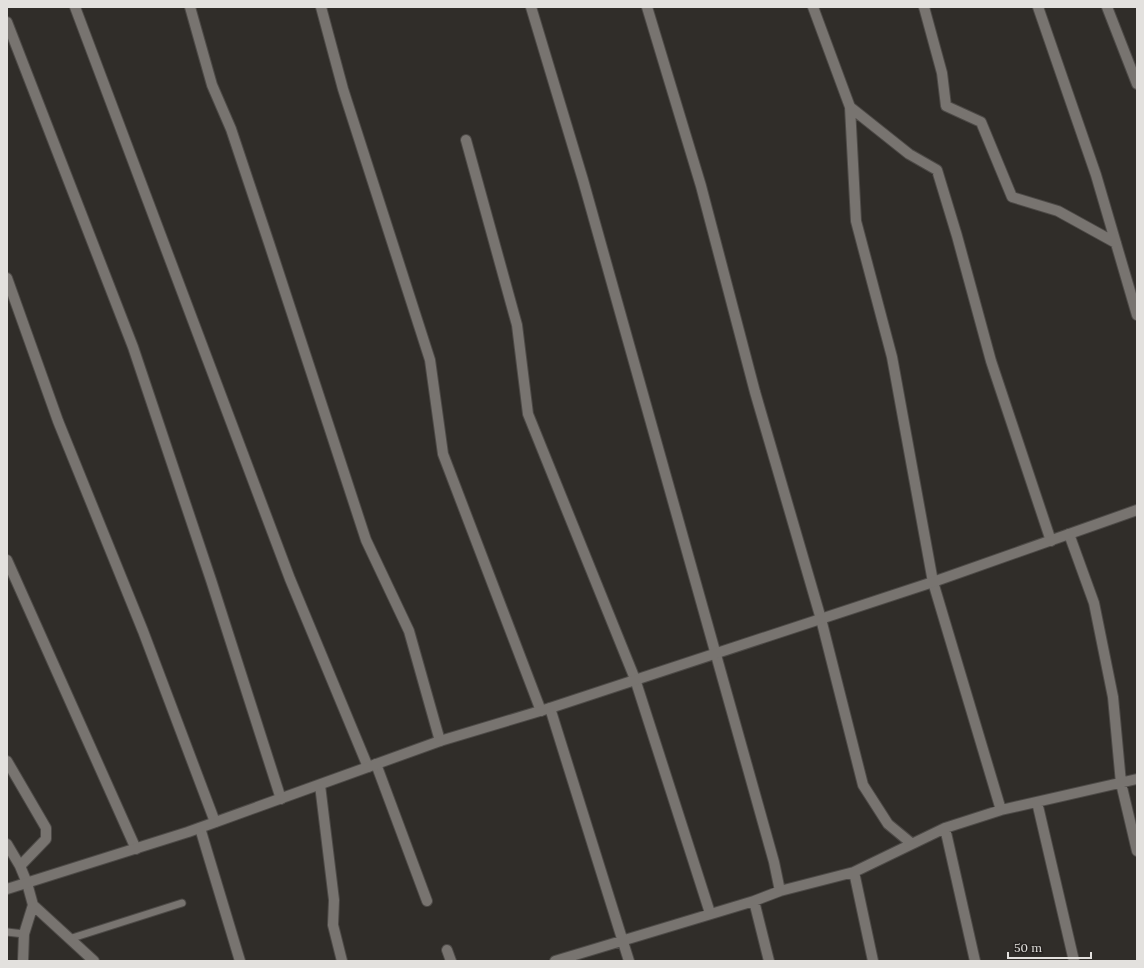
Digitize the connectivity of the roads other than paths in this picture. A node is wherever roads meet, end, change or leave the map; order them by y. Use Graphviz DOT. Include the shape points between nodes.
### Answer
graph roads {
  1 [pos="75,7"];
  2 [pos="190,7"];
  3 [pos="321,7"];
  4 [pos="531,7"];
  5 [pos="647,7"];
  6 [pos="813,7"];
  7 [pos="924,7"];
  8 [pos="1038,7"];
  9 [pos="1107,7"];
  10 [pos="7,22"];
  11 [pos="1137,84"];
  12 [pos="850,107"];
  13 [pos="466,140"];
  14 [pos="1116,243"];
  15 [pos="7,278"];
  16 [pos="1137,315"];
  17 [pos="1137,510"];
  18 [pos="1069,534"];
  19 [pos="1051,541"];
  20 [pos="7,560"];
  21 [pos="933,582"];
  22 [pos="821,619"];
  23 [pos="716,653"];
  24 [pos="635,680"];
  25 [pos="545,709"];
  26 [pos="440,741"];
  27 [pos="7,761"];
  28 [pos="372,766"];
  29 [pos="1137,779"];
  30 [pos="1122,783"];
  31 [pos="320,785"];
  32 [pos="281,799"];
  33 [pos="1037,802"];
  34 [pos="1001,810"];
  35 [pos="215,822"];
  36 [pos="200,828"];
  37 [pos="945,828"];
  38 [pos="911,843"];
  39 [pos="7,844"];
  40 [pos="136,848"];
  41 [pos="1137,851"];
  42 [pos="20,866"];
  43 [pos="854,872"];
  44 [pos="27,883"];
  45 [pos="7,889"];
  46 [pos="780,891"];
  47 [pos="754,900"];
  48 [pos="427,901"];
  49 [pos="182,903"];
  50 [pos="33,906"];
  51 [pos="710,913"];
  52 [pos="7,932"];
  53 [pos="24,934"];
  54 [pos="69,939"];
  55 [pos="622,941"];
  56 [pos="447,950"];
  57 [pos="23,961"];
  58 [pos="94,961"];
  59 [pos="240,961"];
  60 [pos="342,961"];
  61 [pos="451,961"];
  62 [pos="554,961"];
  63 [pos="629,961"];
  64 [pos="769,961"];
  65 [pos="873,961"];
  66 [pos="976,961"];
  67 [pos="1074,961"];
  1 -- 28 [label="street" via="290,579"];
  2 -- 26 [label="street" via="212,85 267,236 366,540 409,631"];
  3 -- 25 [label="street" via="343,89 430,360 443,454"];
  4 -- 23 [label="street" via="583,180"];
  5 -- 22 [label="street" via="701,186 755,392"];
  6 -- 12 [label="street"];
  7 -- 14 [label="street" via="942,73 946,106 981,122 1012,197 1058,211"];
  8 -- 14 [label="street" via="1096,175"];
  9 -- 11 [label="street"];
  10 -- 32 [label="street" via="132,347 211,580"];
  12 -- 19 [label="street" via="909,154 937,170 991,361"];
  12 -- 21 [label="street" via="856,221 892,357"];
  13 -- 24 [label="street" via="517,325 528,414"];
  14 -- 16 [label="street"];
  15 -- 35 [label="street" via="58,421 143,631"];
  17 -- 18 [label="street"];
  18 -- 19 [label="street"];
  18 -- 30 [label="street" via="1094,603 1113,697"];
  19 -- 21 [label="street"];
  20 -- 40 [label="street"];
  21 -- 22 [label="street"];
  21 -- 34 [label="street"];
  22 -- 23 [label="street"];
  22 -- 38 [label="street" via="863,785 888,824"];
  23 -- 24 [label="street"];
  23 -- 46 [label="street"];
  24 -- 25 [label="street"];
  24 -- 51 [label="street"];
  25 -- 26 [label="street"];
  25 -- 55 [label="street"];
  26 -- 28 [label="street"];
  27 -- 42 [label="street" via="46,828 46,839"];
  28 -- 31 [label="street"];
  28 -- 48 [label="street"];
  29 -- 30 [label="street"];
  30 -- 33 [label="street"];
  30 -- 41 [label="street"];
  31 -- 32 [label="street"];
  31 -- 60 [label="street" via="334,900 333,925"];
  32 -- 35 [label="street"];
  33 -- 34 [label="street"];
  33 -- 67 [label="street"];
  34 -- 37 [label="street"];
  35 -- 36 [label="street"];
  36 -- 40 [label="street"];
  36 -- 59 [label="street"];
  37 -- 38 [label="street"];
  37 -- 66 [label="street"];
  38 -- 43 [label="street"];
  39 -- 42 [label="street"];
  40 -- 44 [label="street"];
  42 -- 44 [label="street"];
  43 -- 46 [label="street"];
  43 -- 65 [label="street"];
  44 -- 45 [label="street"];
  44 -- 50 [label="street"];
  46 -- 47 [label="street"];
  47 -- 51 [label="street"];
  47 -- 64 [label="street"];
  49 -- 54 [label="lane"];
  50 -- 53 [label="street"];
  50 -- 54 [label="street"];
  51 -- 55 [label="street"];
  52 -- 53 [label="lane"];
  53 -- 57 [label="street"];
  54 -- 58 [label="street"];
  55 -- 62 [label="street"];
  55 -- 63 [label="street"];
  56 -- 61 [label="street"];
}
